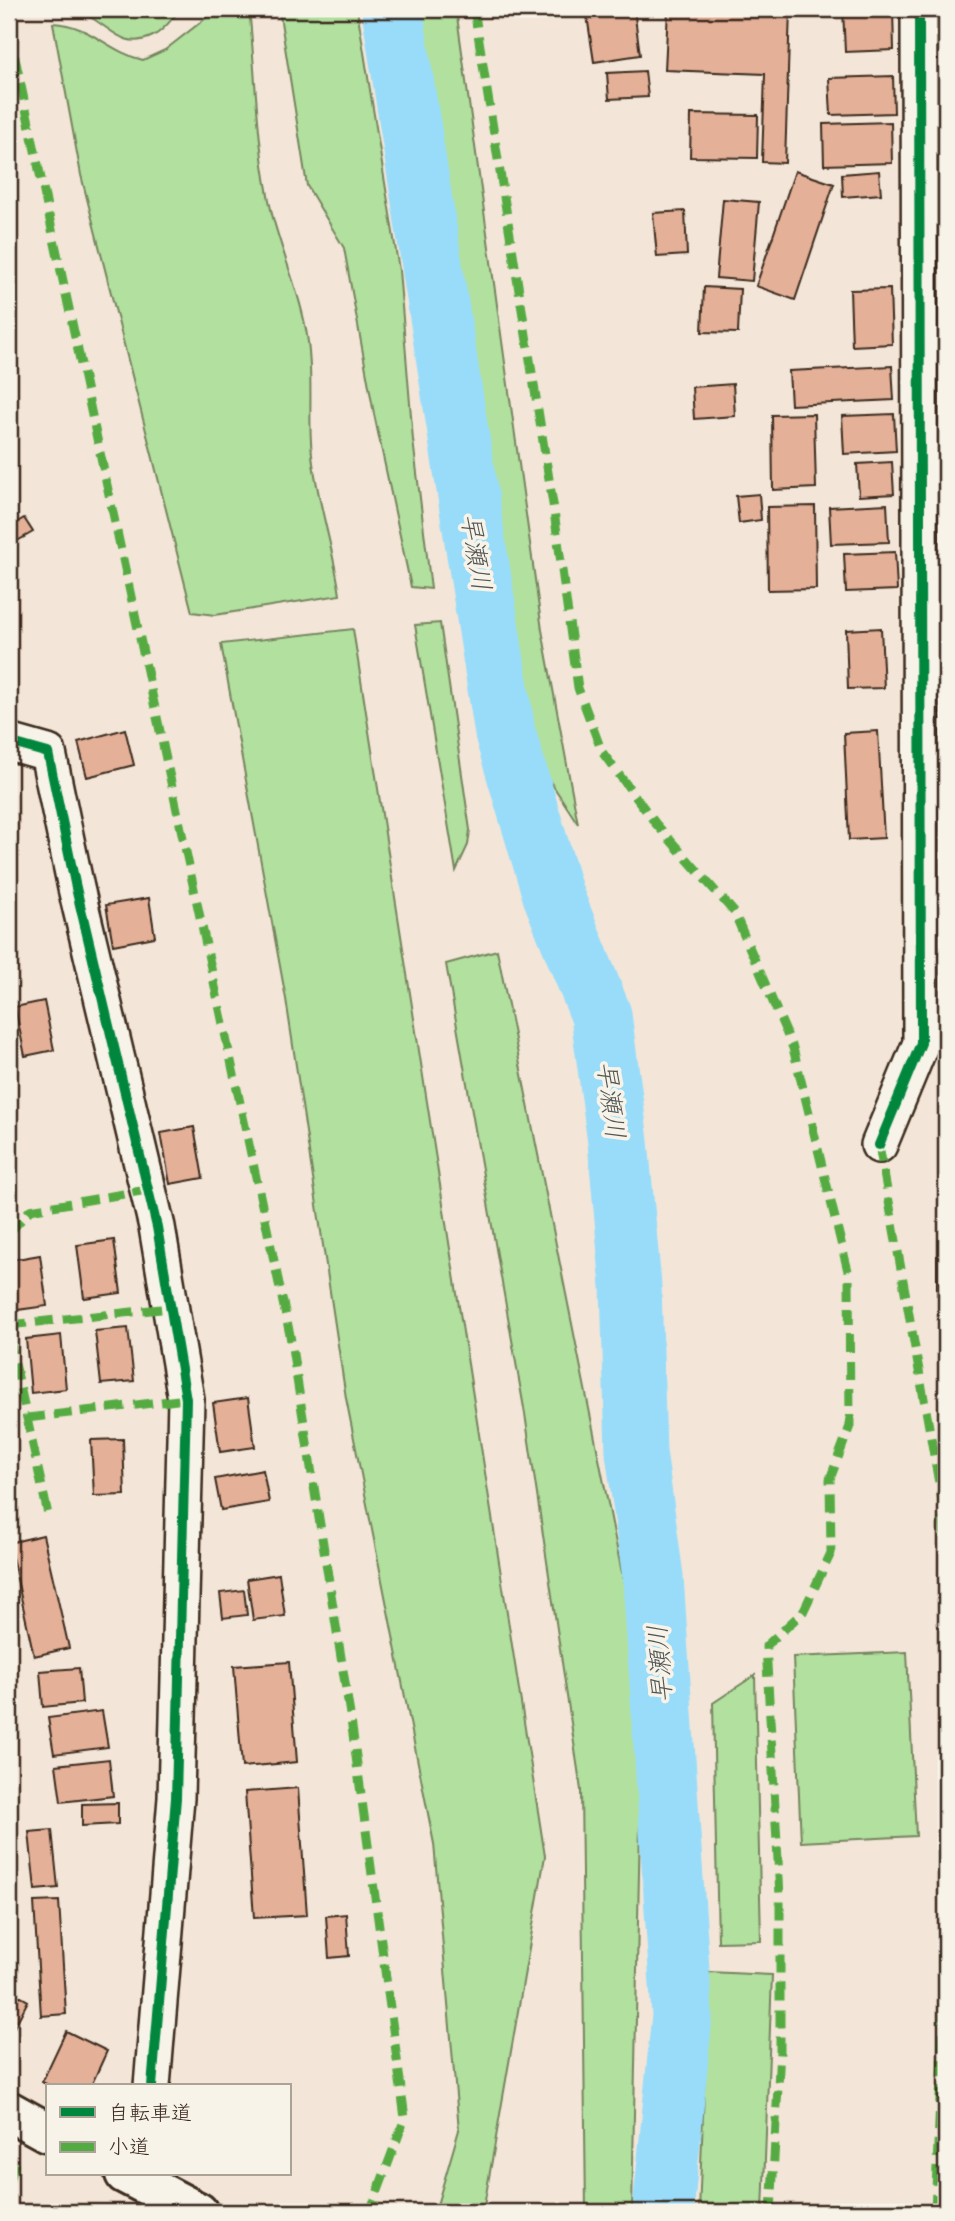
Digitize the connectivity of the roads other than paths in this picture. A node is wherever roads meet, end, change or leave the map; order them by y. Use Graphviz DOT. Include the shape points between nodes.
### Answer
graph roads {
  1 [pos="919,9"];
  2 [pos="933,49"];
  3 [pos="934,281"];
  4 [pos="9,742"];
  5 [pos="934,855"];
  6 [pos="879,1145"];
  7 [pos="152,2084"];
  8 [pos="9,2111"];
  9 [pos="46,2131"];
  10 [pos="132,2176"];
  11 [pos="198,2212"];
  1 -- 2 [label="street"];
  2 -- 3 [label="street"];
  3 -- 5 [label="street"];
  4 -- 7 [label="street" via="48,754 157,1227 186,1399 176,1798"];
  5 -- 6 [label="street" via="921,1043"];
  8 -- 9 [label="street"];
  10 -- 11 [label="street"];
}
